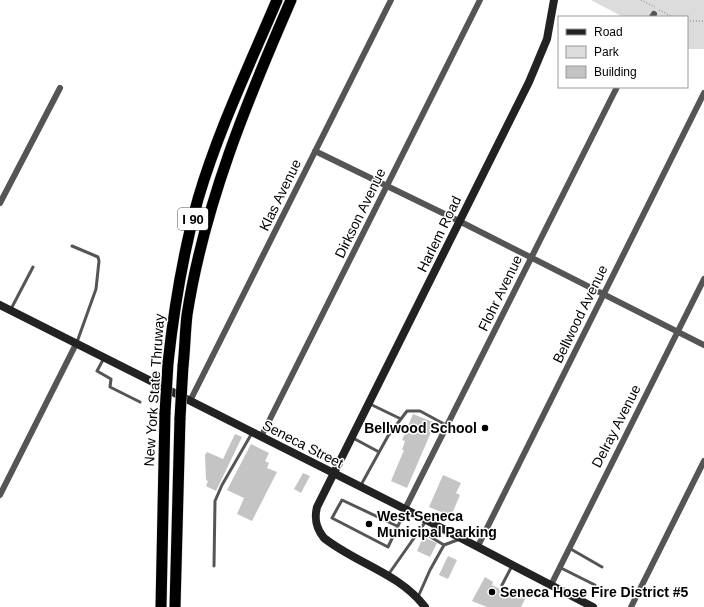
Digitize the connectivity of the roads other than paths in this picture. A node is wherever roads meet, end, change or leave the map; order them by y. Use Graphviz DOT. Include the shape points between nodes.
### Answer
graph roads {
  1 [pos="277,0"];
  2 [pos="291,0"];
  3 [pos="300,0"];
  4 [pos="391,0"];
  5 [pos="480,0"];
  6 [pos="554,0"];
  7 [pos="275,36"];
  8 [pos="60,88"];
  9 [pos="616,88"];
  10 [pos="704,93"];
  11 [pos="315,151"];
  12 [pos="388,186"];
  13 [pos="0,204"];
  14 [pos="459,221"];
  15 [pos="72,246"];
  16 [pos="531,258"];
  17 [pos="33,267"];
  18 [pos="704,279"];
  19 [pos="603,294"];
  20 [pos="0,305"];
  21 [pos="11,311"];
  22 [pos="677,332"];
  23 [pos="76,344"];
  24 [pos="704,345"];
  25 [pos="104,358"];
  26 [pos="140,402"];
  27 [pos="190,402"];
  28 [pos="367,403"];
  29 [pos="401,419"];
  30 [pos="448,426"];
  31 [pos="252,433"];
  32 [pos="261,437"];
  33 [pos="351,437"];
  34 [pos="379,452"];
  35 [pos="704,461"];
  36 [pos="333,473"];
  37 [pos="360,487"];
  38 [pos="0,495"];
  39 [pos="405,509"];
  40 [pos="426,520"];
  41 [pos="397,526"];
  42 [pos="419,530"];
  43 [pos="462,538"];
  44 [pos="444,545"];
  45 [pos="478,546"];
  46 [pos="569,548"];
  47 [pos="513,565"];
  48 [pos="214,566"];
  49 [pos="560,567"];
  50 [pos="602,567"];
  51 [pos="388,575"];
  52 [pos="502,585"];
  53 [pos="550,585"];
  54 [pos="595,585"];
  55 [pos="418,597"];
  56 [pos="161,607"];
  57 [pos="175,607"];
  58 [pos="425,607"];
  59 [pos="593,607"];
  60 [pos="631,607"];
  1 -- 56 [label="highway, New York State Thruway / I 90, bridge" via="219,138 198,200 174,310 165,413"];
  2 -- 7 [label="highway, New York State Thruway / I 90"];
  3 -- 7 [label="highway"];
  4 -- 11 [label="street, Klas Avenue"];
  5 -- 12 [label="street, Dirkson Avenue"];
  6 -- 14 [label="main road, Harlem Road" via="547,39 538,61"];
  7 -- 57 [label="highway, New York State Thruway / I 90, bridge" via="252,89 228,157 204,234 187,316 180,418"];
  8 -- 13 [label="street"];
  9 -- 16 [label="street, Flohr Avenue"];
  10 -- 19 [label="street, Bellwood Avenue"];
  11 -- 12 [label="street"];
  11 -- 27 [label="street, Klas Avenue"];
  12 -- 14 [label="street"];
  12 -- 32 [label="street, Dirkson Avenue"];
  14 -- 16 [label="street"];
  14 -- 28 [label="main road, Harlem Road" via="434,275"];
  15 -- 23 [label="lane" via="98,257 99,260 96,289"];
  16 -- 19 [label="street"];
  16 -- 30 [label="street, Flohr Avenue"];
  17 -- 21 [label="lane"];
  18 -- 22 [label="street, Delray Avenue"];
  19 -- 22 [label="street"];
  19 -- 45 [label="street, Bellwood Avenue"];
  20 -- 21 [label="main road, Seneca Street"];
  21 -- 23 [label="main road, Seneca Street"];
  22 -- 24 [label="street"];
  22 -- 46 [label="street, Delray Avenue"];
  23 -- 25 [label="main road, Seneca Street"];
  23 -- 38 [label="street"];
  25 -- 26 [label="lane" via="97,371 111,379 110,387"];
  25 -- 27 [label="main road, Seneca Street"];
  27 -- 31 [label="main road, Seneca Street"];
  28 -- 29 [label="lane"];
  28 -- 33 [label="main road, Harlem Road"];
  29 -- 30 [label="lane" via="407,411 420,411"];
  29 -- 34 [label="lane"];
  30 -- 39 [label="street, Flohr Avenue"];
  31 -- 32 [label="main road, Seneca Street"];
  31 -- 48 [label="lane" via="215,501"];
  32 -- 36 [label="main road, Seneca Street"];
  33 -- 34 [label="lane"];
  33 -- 36 [label="main road, Harlem Road"];
  34 -- 37 [label="lane"];
  35 -- 60 [label="street"];
  36 -- 37 [label="main road, Seneca Street"];
  36 -- 51 [label="main road, Harlem Road" via="317,507 316,521 320,533 329,542"];
  37 -- 39 [label="main road, Seneca Street"];
  39 -- 40 [label="main road, Seneca Street"];
  39 -- 41 [label="lane"];
  40 -- 42 [label="lane"];
  40 -- 43 [label="main road, Seneca Street"];
  41 -- 41 [label="lane" via="388,546 332,518 342,500"];
  42 -- 44 [label="lane"];
  42 -- 51 [label="lane"];
  43 -- 44 [label="lane"];
  43 -- 45 [label="main road, Seneca Street"];
  44 -- 55 [label="lane"];
  45 -- 47 [label="main road, Seneca Street"];
  46 -- 49 [label="street, Delray Avenue"];
  46 -- 50 [label="lane"];
  47 -- 52 [label="lane"];
  47 -- 53 [label="main road, Seneca Street"];
  49 -- 53 [label="street, Delray Avenue"];
  49 -- 54 [label="lane"];
  51 -- 55 [label="main road"];
  53 -- 59 [label="main road, Seneca Street"];
  55 -- 58 [label="main road"];
}
